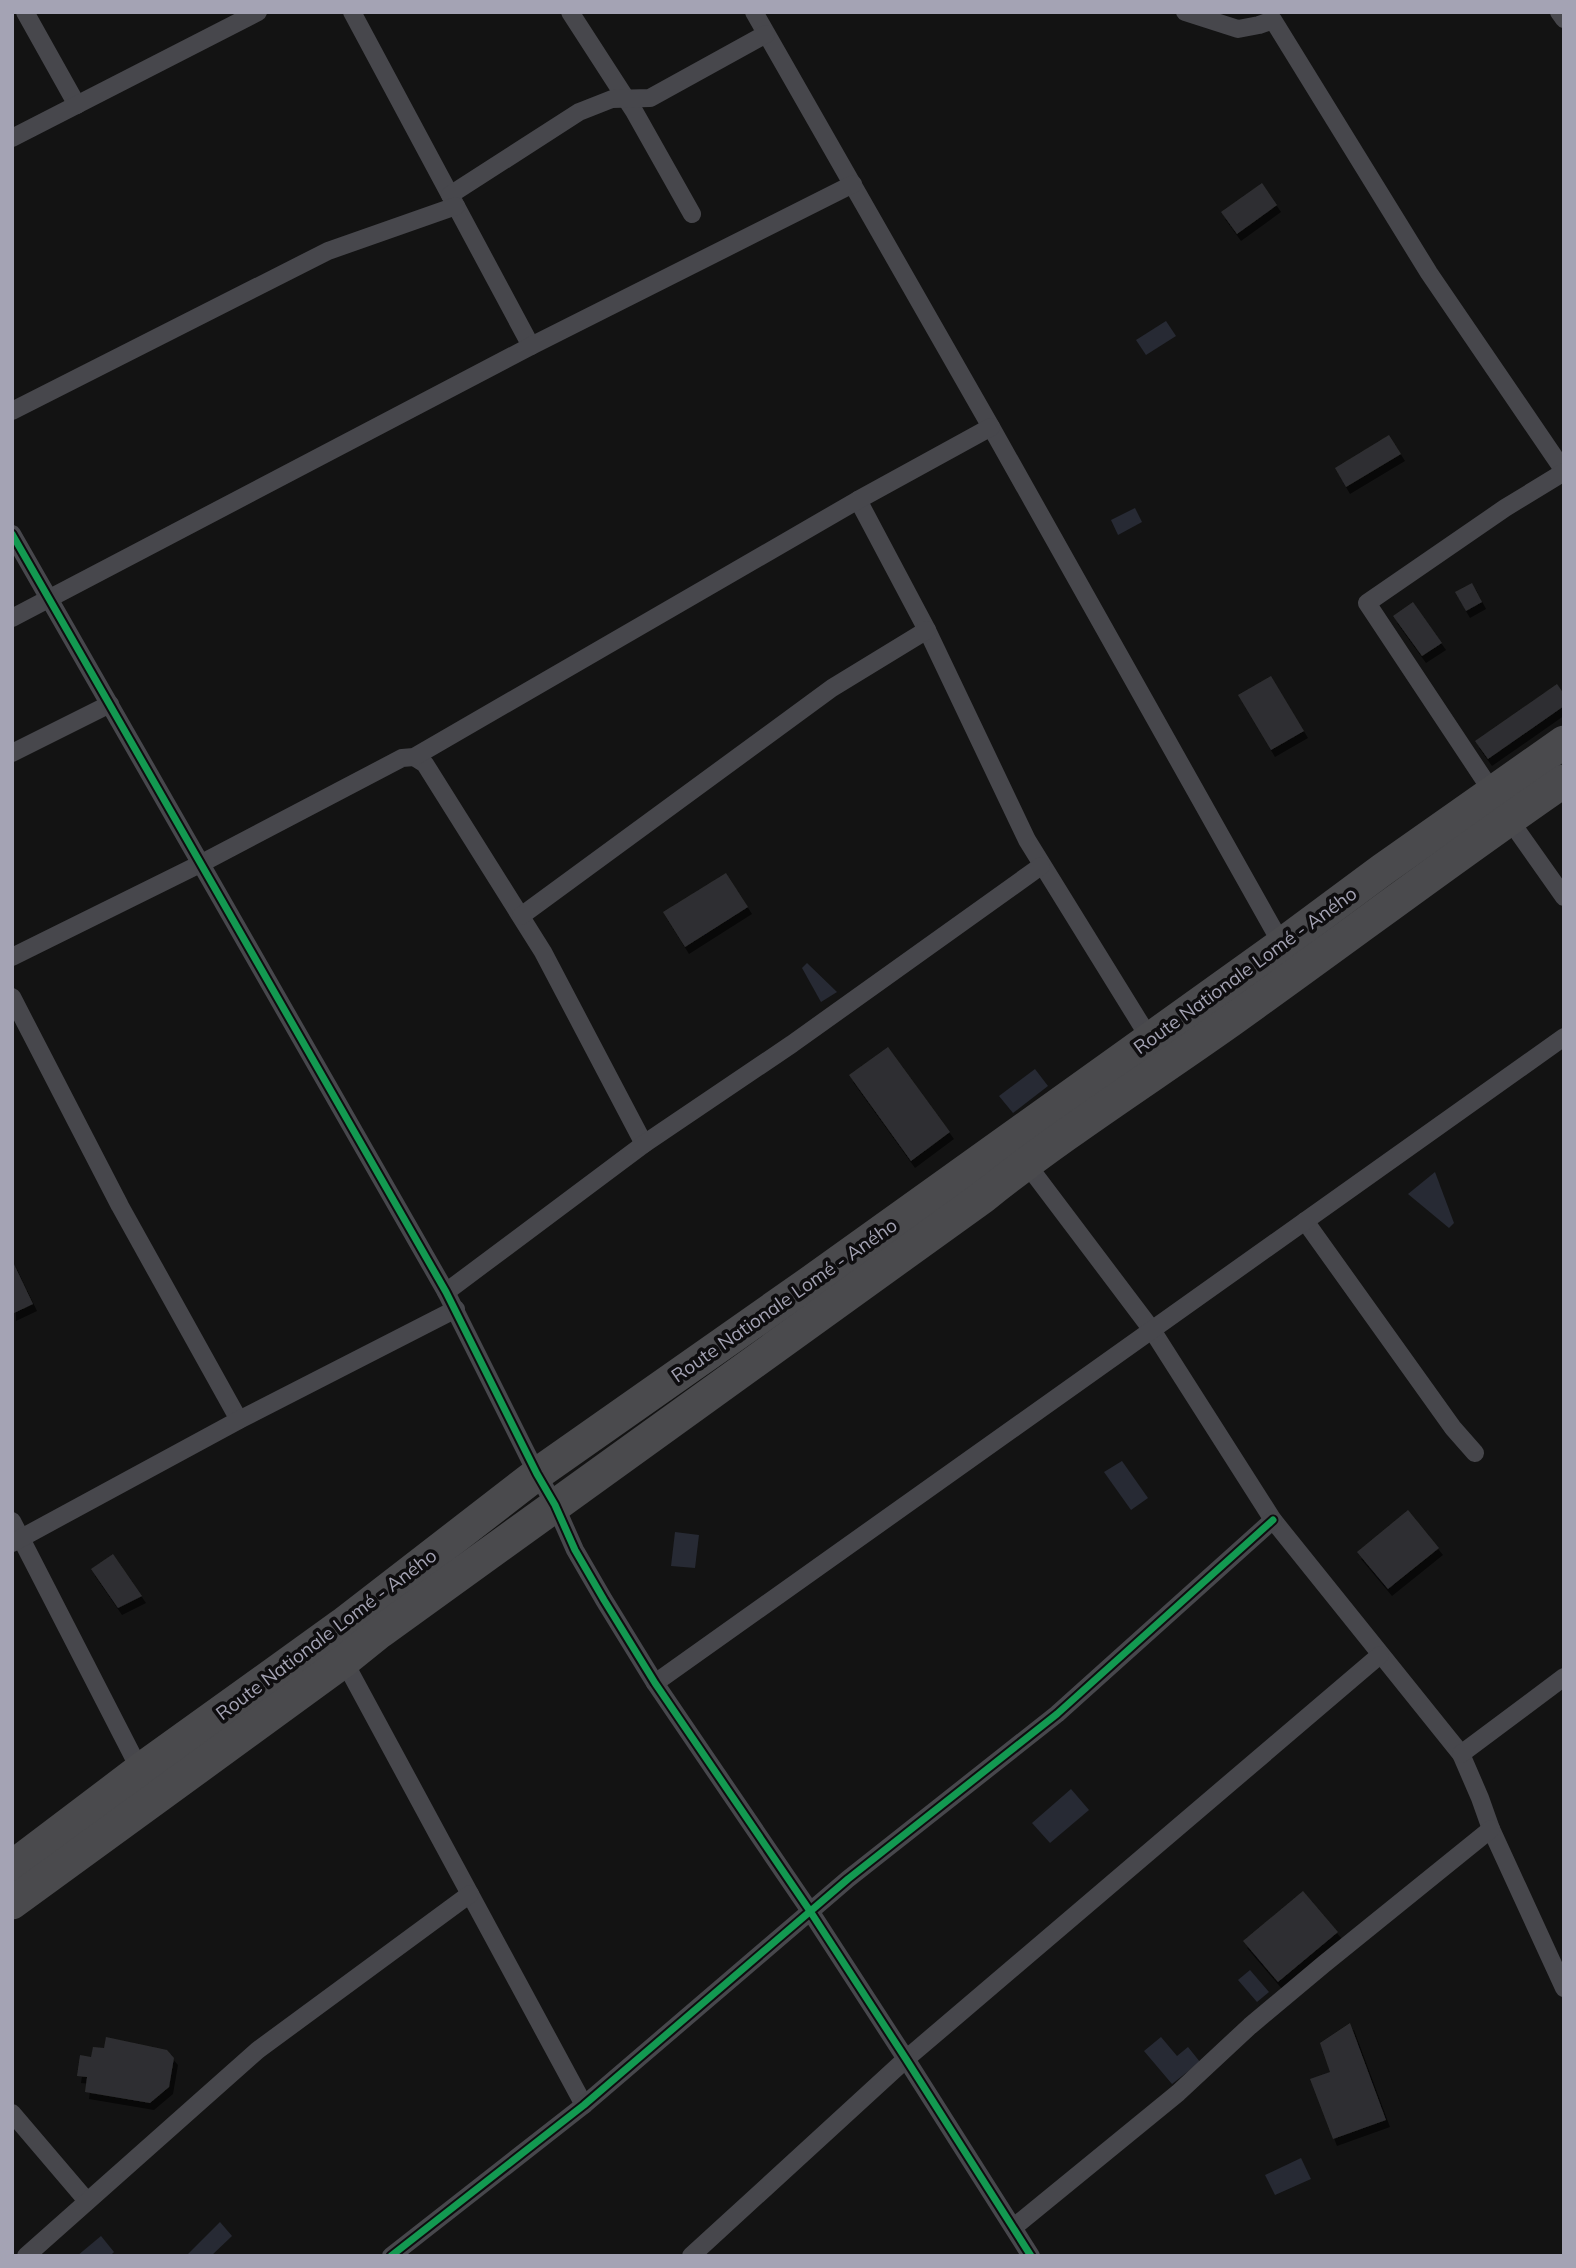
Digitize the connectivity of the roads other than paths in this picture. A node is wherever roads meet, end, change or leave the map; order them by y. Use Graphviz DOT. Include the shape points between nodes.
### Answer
graph roads {
  1 [pos="25,12"];
  2 [pos="258,12"];
  3 [pos="352,12"];
  4 [pos="570,12"];
  5 [pos="754,12"];
  6 [pos="1185,12"];
  7 [pos="1559,12"];
  8 [pos="1279,16"];
  9 [pos="1564,19"];
  10 [pos="766,34"];
  11 [pos="625,99"];
  12 [pos="77,105"];
  13 [pos="12,138"];
  14 [pos="853,184"];
  15 [pos="453,201"];
  16 [pos="692,214"];
  17 [pos="531,346"];
  18 [pos="12,411"];
  19 [pos="991,427"];
  20 [pos="1564,471"];
  21 [pos="858,500"];
  22 [pos="12,534"];
  23 [pos="50,599"];
  24 [pos="12,618"];
  25 [pos="927,630"];
  26 [pos="110,704"];
  27 [pos="1564,742"];
  28 [pos="12,753"];
  29 [pos="414,757"];
  30 [pos="1564,782"];
  31 [pos="1501,806"];
  32 [pos="202,863"];
  33 [pos="1041,866"];
  34 [pos="1564,897"];
  35 [pos="522,916"];
  36 [pos="12,957"];
  37 [pos="1290,958"];
  38 [pos="12,997"];
  39 [pos="1564,1037"];
  40 [pos="1150,1040"];
  41 [pos="644,1144"];
  42 [pos="1026,1163"];
  43 [pos="1305,1221"];
  44 [pos="446,1292"];
  45 [pos="456,1309"];
  46 [pos="1152,1330"];
  47 [pos="239,1420"];
  48 [pos="1475,1453"];
  49 [pos="537,1474"];
  50 [pos="555,1505"];
  51 [pos="1273,1520"];
  52 [pos="12,1521"];
  53 [pos="17,1541"];
  54 [pos="1380,1655"];
  55 [pos="344,1661"];
  56 [pos="1564,1677"];
  57 [pos="655,1683"];
  58 [pos="1461,1754"];
  59 [pos="140,1770"];
  60 [pos="1491,1829"];
  61 [pos="12,1867"];
  62 [pos="470,1894"];
  63 [pos="12,1903"];
  64 [pos="810,1911"];
  65 [pos="1564,1988"];
  66 [pos="906,2059"];
  67 [pos="584,2105"];
  68 [pos="12,2113"];
  69 [pos="87,2201"];
  70 [pos="1014,2227"];
  71 [pos="1024,2254"];
  72 [pos="26,2256"];
  73 [pos="391,2256"];
  74 [pos="691,2256"];
  1 -- 12 [label="street"];
  2 -- 12 [label="street"];
  3 -- 15 [label="street"];
  4 -- 11 [label="street"];
  5 -- 10 [label="street"];
  6 -- 8 [label="street" via="1238,29"];
  7 -- 9 [label="street"];
  8 -- 20 [label="street" via="1429,273"];
  10 -- 11 [label="street" via="655,96"];
  10 -- 14 [label="street"];
  11 -- 15 [label="street" via="604,101 579,112"];
  11 -- 16 [label="street"];
  12 -- 13 [label="street"];
  14 -- 17 [label="street"];
  14 -- 19 [label="street"];
  15 -- 17 [label="street"];
  15 -- 18 [label="street" via="328,251"];
  17 -- 23 [label="street"];
  19 -- 21 [label="street"];
  19 -- 37 [label="street"];
  20 -- 31 [label="street" via="1367,603"];
  21 -- 25 [label="street"];
  21 -- 29 [label="street"];
  22 -- 23 [label="street"];
  23 -- 24 [label="street"];
  23 -- 26 [label="street"];
  25 -- 33 [label="street"];
  25 -- 35 [label="street" via="832,688"];
  26 -- 28 [label="street"];
  26 -- 32 [label="street"];
  27 -- 31 [label="highway, Route Nationale Lomé - Aného"];
  29 -- 32 [label="street" via="402,758"];
  29 -- 35 [label="street" via="425,764"];
  30 -- 31 [label="highway, Route Nationale Lomé - Aného"];
  31 -- 34 [label="street"];
  31 -- 37 [label="highway, Route Nationale Lomé - Aného"];
  32 -- 36 [label="street"];
  32 -- 44 [label="street"];
  33 -- 40 [label="street"];
  33 -- 41 [label="street"];
  35 -- 41 [label="street"];
  37 -- 40 [label="highway, Route Nationale Lomé - Aného"];
  37 -- 42 [label="highway, Route Nationale Lomé - Aného"];
  38 -- 47 [label="street" via="120,1206"];
  39 -- 43 [label="street"];
  40 -- 49 [label="highway, Route Nationale Lomé - Aného"];
  41 -- 44 [label="street"];
  42 -- 46 [label="street"];
  42 -- 50 [label="highway, Route Nationale Lomé - Aného"];
  43 -- 46 [label="street"];
  43 -- 48 [label="street" via="1452,1428"];
  44 -- 45 [label="street"];
  45 -- 47 [label="street"];
  45 -- 49 [label="street"];
  46 -- 51 [label="street"];
  46 -- 57 [label="street"];
  47 -- 53 [label="street"];
  49 -- 50 [label="street"];
  49 -- 59 [label="highway, Route Nationale Lomé - Aného" via="343,1624"];
  50 -- 55 [label="highway, Route Nationale Lomé - Aného"];
  50 -- 57 [label="street" via="575,1550"];
  51 -- 54 [label="street"];
  51 -- 64 [label="street" via="1057,1714"];
  52 -- 53 [label="street"];
  53 -- 59 [label="street"];
  54 -- 58 [label="street"];
  54 -- 66 [label="street"];
  55 -- 62 [label="street"];
  55 -- 63 [label="highway, Route Nationale Lomé - Aného"];
  56 -- 58 [label="street"];
  57 -- 64 [label="street"];
  58 -- 60 [label="street"];
  59 -- 61 [label="highway, Route Nationale Lomé - Aného"];
  60 -- 65 [label="street"];
  60 -- 70 [label="street"];
  62 -- 67 [label="street"];
  62 -- 69 [label="street" via="258,2050"];
  64 -- 66 [label="street"];
  64 -- 67 [label="street"];
  66 -- 70 [label="street"];
  66 -- 74 [label="street"];
  67 -- 73 [label="street"];
  68 -- 69 [label="street"];
  69 -- 72 [label="street"];
  70 -- 71 [label="street"];
}
